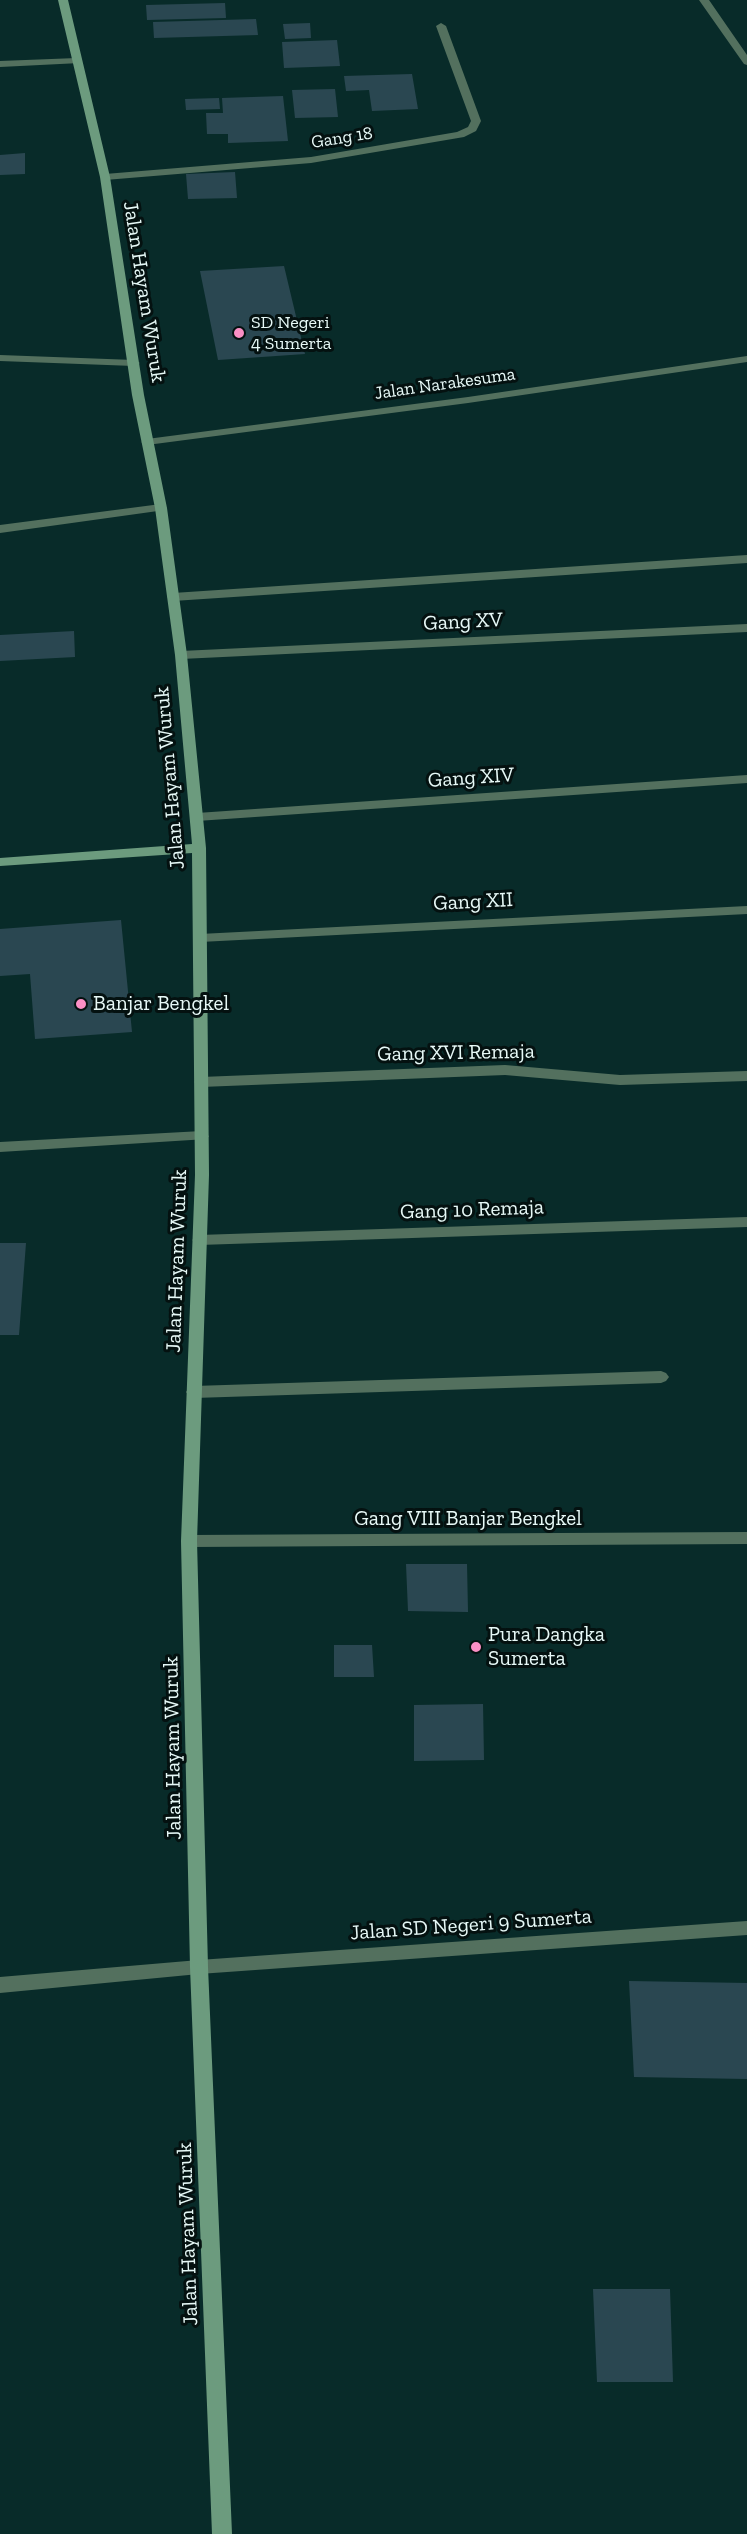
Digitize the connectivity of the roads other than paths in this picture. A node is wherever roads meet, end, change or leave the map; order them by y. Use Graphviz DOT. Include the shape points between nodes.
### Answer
graph roads {
  1 [pos="63,0"];
  2 [pos="704,0"];
  3 [pos="441,26"];
  4 [pos="77,61"];
  5 [pos="747,62"];
  6 [pos="0,64"];
  7 [pos="105,177"];
  8 [pos="0,358"];
  9 [pos="747,359"];
  10 [pos="134,363"];
  11 [pos="147,442"];
  12 [pos="160,508"];
  13 [pos="0,529"];
  14 [pos="747,559"];
  15 [pos="173,597"];
  16 [pos="747,628"];
  17 [pos="181,655"];
  18 [pos="747,779"];
  19 [pos="197,817"];
  20 [pos="199,848"];
  21 [pos="0,862"];
  22 [pos="747,910"];
  23 [pos="200,938"];
  24 [pos="747,1076"];
  25 [pos="201,1082"];
  26 [pos="202,1136"];
  27 [pos="0,1147"];
  28 [pos="747,1222"];
  29 [pos="199,1240"];
  30 [pos="661,1377"];
  31 [pos="194,1392"];
  32 [pos="747,1538"];
  33 [pos="189,1541"];
  34 [pos="747,1928"];
  35 [pos="199,1967"];
  36 [pos="0,1985"];
  37 [pos="222,2534"];
  1 -- 4 [label="main road, Jalan Hayam Wuruk"];
  2 -- 5 [label="street"];
  3 -- 7 [label="street, Gang 18" via="476,121 466,132 311,160"];
  4 -- 6 [label="street"];
  4 -- 7 [label="main road, Jalan Hayam Wuruk"];
  7 -- 10 [label="main road, Jalan Hayam Wuruk"];
  8 -- 10 [label="street"];
  9 -- 11 [label="street, Jalan Narakesuma"];
  10 -- 11 [label="main road, Jalan Hayam Wuruk"];
  11 -- 12 [label="main road, Jalan Hayam Wuruk"];
  12 -- 13 [label="street"];
  12 -- 15 [label="main road, Jalan Hayam Wuruk"];
  14 -- 15 [label="street"];
  15 -- 17 [label="main road, Jalan Hayam Wuruk"];
  16 -- 17 [label="street, Gang XV"];
  17 -- 19 [label="main road, Jalan Hayam Wuruk"];
  18 -- 19 [label="street, Gang XIV"];
  19 -- 20 [label="main road, Jalan Hayam Wuruk"];
  20 -- 21 [label="main road"];
  20 -- 23 [label="main road, Jalan Hayam Wuruk"];
  22 -- 23 [label="street, Gang XII"];
  23 -- 25 [label="main road, Jalan Hayam Wuruk"];
  24 -- 25 [label="street, Gang XVI Remaja" via="620,1080 505,1070"];
  25 -- 26 [label="main road, Jalan Hayam Wuruk"];
  26 -- 27 [label="street"];
  26 -- 29 [label="main road, Jalan Hayam Wuruk"];
  28 -- 29 [label="street, Gang 10 Remaja"];
  29 -- 31 [label="main road, Jalan Hayam Wuruk"];
  30 -- 31 [label="street"];
  31 -- 33 [label="main road, Jalan Hayam Wuruk"];
  32 -- 33 [label="street, Gang VIII Banjar Bengkel"];
  33 -- 35 [label="main road, Jalan Hayam Wuruk"];
  34 -- 35 [label="street, Jalan SD Negeri 9 Sumerta"];
  35 -- 36 [label="street, Jalan SD Negeri 9 Sumerta"];
  35 -- 37 [label="main road, Jalan Hayam Wuruk"];
}
